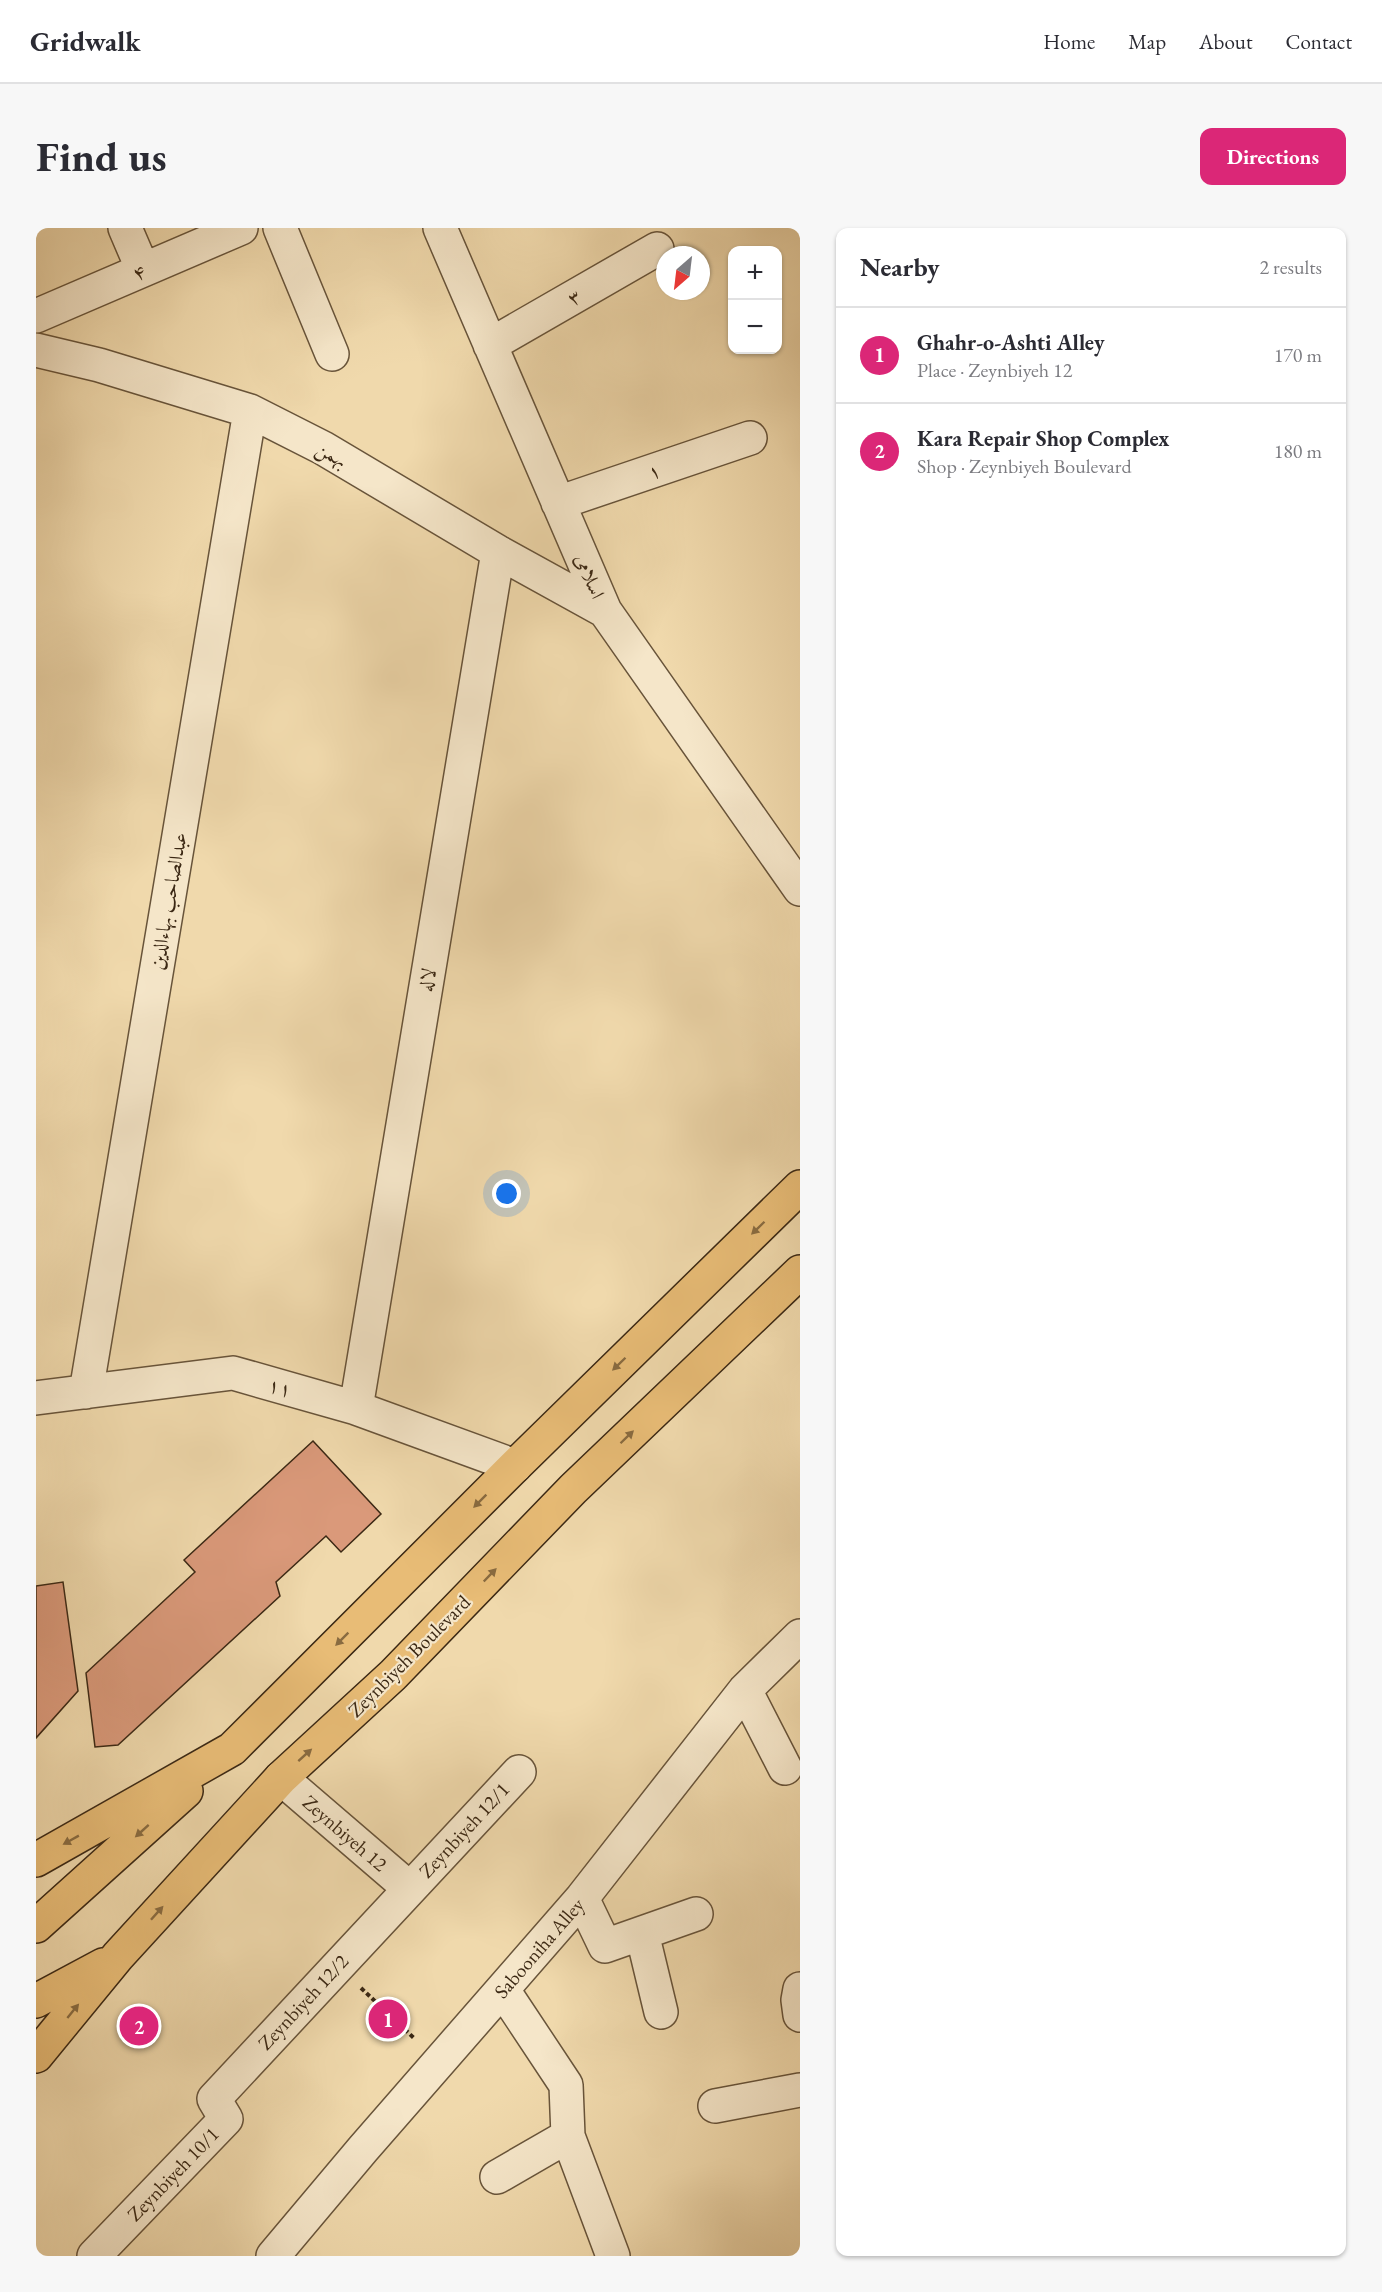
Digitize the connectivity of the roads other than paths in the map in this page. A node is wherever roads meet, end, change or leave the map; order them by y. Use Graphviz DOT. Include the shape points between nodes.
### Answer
graph roads {
  1 [pos="125,228"];
  2 [pos="241,228"];
  3 [pos="280,228"];
  4 [pos="440,228"];
  5 [pos="656,250"];
  6 [pos="143,270"];
  7 [pos="36,316"];
  8 [pos="490,345"];
  9 [pos="36,350"];
  10 [pos="332,354"];
  11 [pos="250,411"];
  12 [pos="750,438"];
  13 [pos="558,503"];
  14 [pos="498,552"];
  15 [pos="605,610"];
  16 [pos="800,889"];
  17 [pos="800,1187"];
  18 [pos="800,1272"];
  19 [pos="86,1392"];
  20 [pos="36,1398"];
  21 [pos="356,1408"];
  22 [pos="515,1466"];
  23 [pos="800,1635"];
  24 [pos="745,1690"];
  25 [pos="232,1749"];
  26 [pos="785,1768"];
  27 [pos="519,1772"];
  28 [pos="281,1778"];
  29 [pos="36,1860"];
  30 [pos="409,1888"];
  31 [pos="582,1898"];
  32 [pos="696,1914"];
  33 [pos="36,1926"];
  34 [pos="642,1933"];
  35 [pos="118,1956"];
  36 [pos="503,1990"];
  37 [pos="36,2001"];
  38 [pos="661,2012"];
  39 [pos="36,2056"];
  40 [pos="800,2091"];
  41 [pos="715,2106"];
  42 [pos="226,2119"];
  43 [pos="568,2136"];
  44 [pos="497,2177"];
  45 [pos="94,2256"];
  46 [pos="273,2256"];
  47 [pos="613,2256"];
  1 -- 6 [label="street"];
  2 -- 6 [label="street, ۴"];
  3 -- 10 [label="street"];
  4 -- 8 [label="street, اسلامی"];
  5 -- 8 [label="street, ۳"];
  6 -- 7 [label="street, ۴"];
  8 -- 13 [label="street, اسلامی"];
  9 -- 11 [label="street, بهمن"];
  11 -- 14 [label="street, بهمن" via="322,448"];
  11 -- 19 [label="street, عبدالصاحب بهاءالدین"];
  12 -- 13 [label="street, ۱"];
  13 -- 15 [label="street, اسلامی"];
  14 -- 15 [label="street, بهمن"];
  14 -- 21 [label="street, لاله"];
  15 -- 16 [label="street, اسلامی"];
  17 -- 22 [label="main road, one-way"];
  28 -- 18 [label="main road, Zeynbiyeh Boulevard, one-way" via="393,1675 573,1489"];
  19 -- 20 [label="street, ۱۱"];
  19 -- 21 [label="street, ۱۱" via="233,1373"];
  21 -- 22 [label="street, ۱۱"];
  22 -- 25 [label="main road, one-way"];
  23 -- 24 [label="street, Sabooniha Alley"];
  24 -- 26 [label="street"];
  24 -- 31 [label="street, Sabooniha Alley"];
  25 -- 29 [label="main road, one-way"];
  25 -- 33 [label="main road, one-way"];
  27 -- 30 [label="street, Zeynbiyeh 12/1"];
  28 -- 30 [label="street, Zeynbiyeh 12"];
  35 -- 28 [label="main road, Zeynbiyeh Boulevard, one-way"];
  30 -- 42 [label="street, Zeynbiyeh 12/2" via="214,2099"];
  31 -- 34 [label="street" via="605,1946"];
  31 -- 36 [label="street, Sabooniha Alley"];
  32 -- 34 [label="street"];
  34 -- 38 [label="street"];
  35 -- 37 [label="main road"];
  39 -- 35 [label="main road, Zeynbiyeh Boulevard, one-way"];
  36 -- 43 [label="street" via="566,2085"];
  36 -- 46 [label="street, Sabooniha Alley"];
  40 -- 41 [label="street"];
  42 -- 45 [label="street, Zeynbiyeh 10/1"];
  43 -- 44 [label="street"];
  43 -- 47 [label="street"];
}
